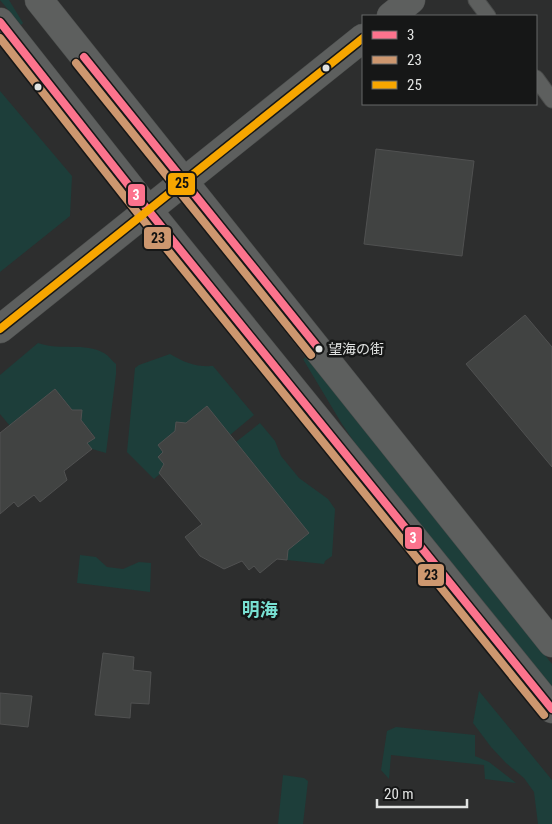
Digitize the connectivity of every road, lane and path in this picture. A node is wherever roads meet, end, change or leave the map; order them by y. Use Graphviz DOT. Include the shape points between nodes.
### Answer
graph roads {
  1 [pos="39,0"];
  2 [pos="411,0"];
  3 [pos="476,0"];
  4 [pos="392,15"];
  5 [pos="487,15"];
  6 [pos="0,22"];
  7 [pos="362,39"];
  8 [pos="537,79"];
  9 [pos="552,100"];
  10 [pos="185,182"];
  11 [pos="148,210"];
  12 [pos="0,329"];
  13 [pos="552,643"];
  14 [pos="552,709"];
  1 -- 10 [label="street"];
  2 -- 4 [label="street"];
  3 -- 5 [label="lane"];
  6 -- 11 [label="street"];
  7 -- 10 [label="street"];
  8 -- 9 [label="lane"];
  10 -- 11 [label="street"];
  10 -- 13 [label="street"];
  11 -- 12 [label="street"];
  11 -- 14 [label="street"];
}
